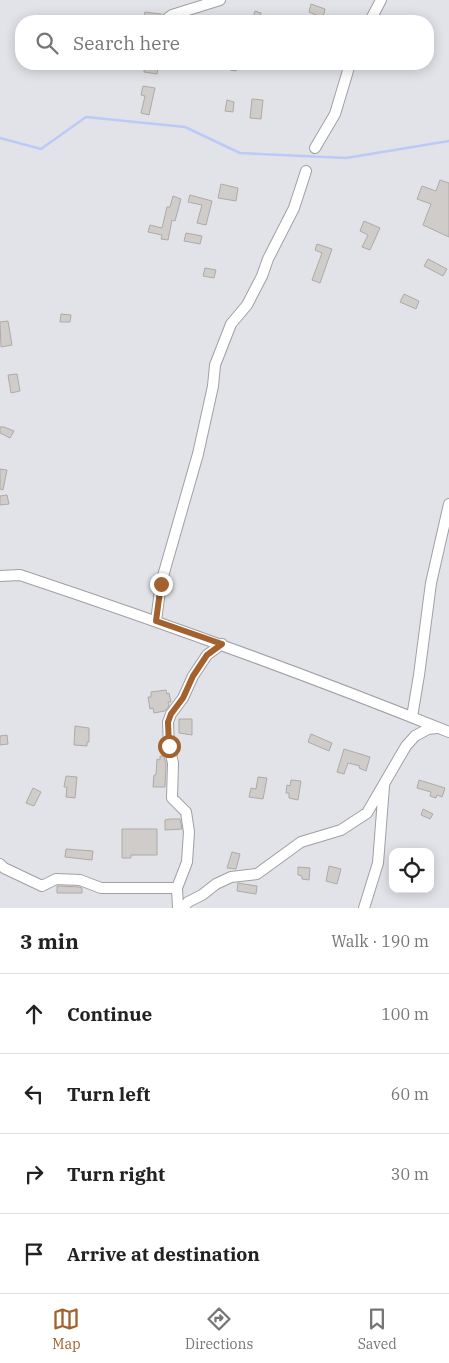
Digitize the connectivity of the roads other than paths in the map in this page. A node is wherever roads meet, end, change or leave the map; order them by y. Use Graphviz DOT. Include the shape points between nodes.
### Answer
graph roads {
  1 [pos="220,0"];
  2 [pos="381,0"];
  3 [pos="172,15"];
  4 [pos="373,15"];
  5 [pos="348,70"];
  6 [pos="315,148"];
  7 [pos="306,171"];
  8 [pos="449,504"];
  9 [pos="0,576"];
  10 [pos="156,621"];
  11 [pos="222,644"];
  12 [pos="412,717"];
  13 [pos="444,730"];
  14 [pos="384,783"];
  15 [pos="0,864"];
  16 [pos="177,888"];
  17 [pos="178,908"];
  18 [pos="183,908"];
  19 [pos="364,908"];
  1 -- 3 [label="street"];
  2 -- 4 [label="street"];
  5 -- 6 [label="street" via="335,114"];
  7 -- 10 [label="street" via="294,208 262,276 231,324 216,365 198,454 161,584"];
  8 -- 12 [label="street" via="431,583"];
  9 -- 10 [label="street" via="20,575"];
  10 -- 11 [label="street"];
  11 -- 12 [label="street"];
  11 -- 16 [label="street" via="207,655 168,722 173,763 172,798 186,812 189,832 186,862"];
  12 -- 13 [label="street"];
  13 -- 14 [label="street" via="428,729 415,736"];
  14 -- 18 [label="street" via="366,812 341,830 301,842 257,874 231,877"];
  14 -- 19 [label="street" via="378,863"];
  15 -- 16 [label="street" via="42,886 56,879 80,880 101,888"];
  16 -- 17 [label="street"];
}
